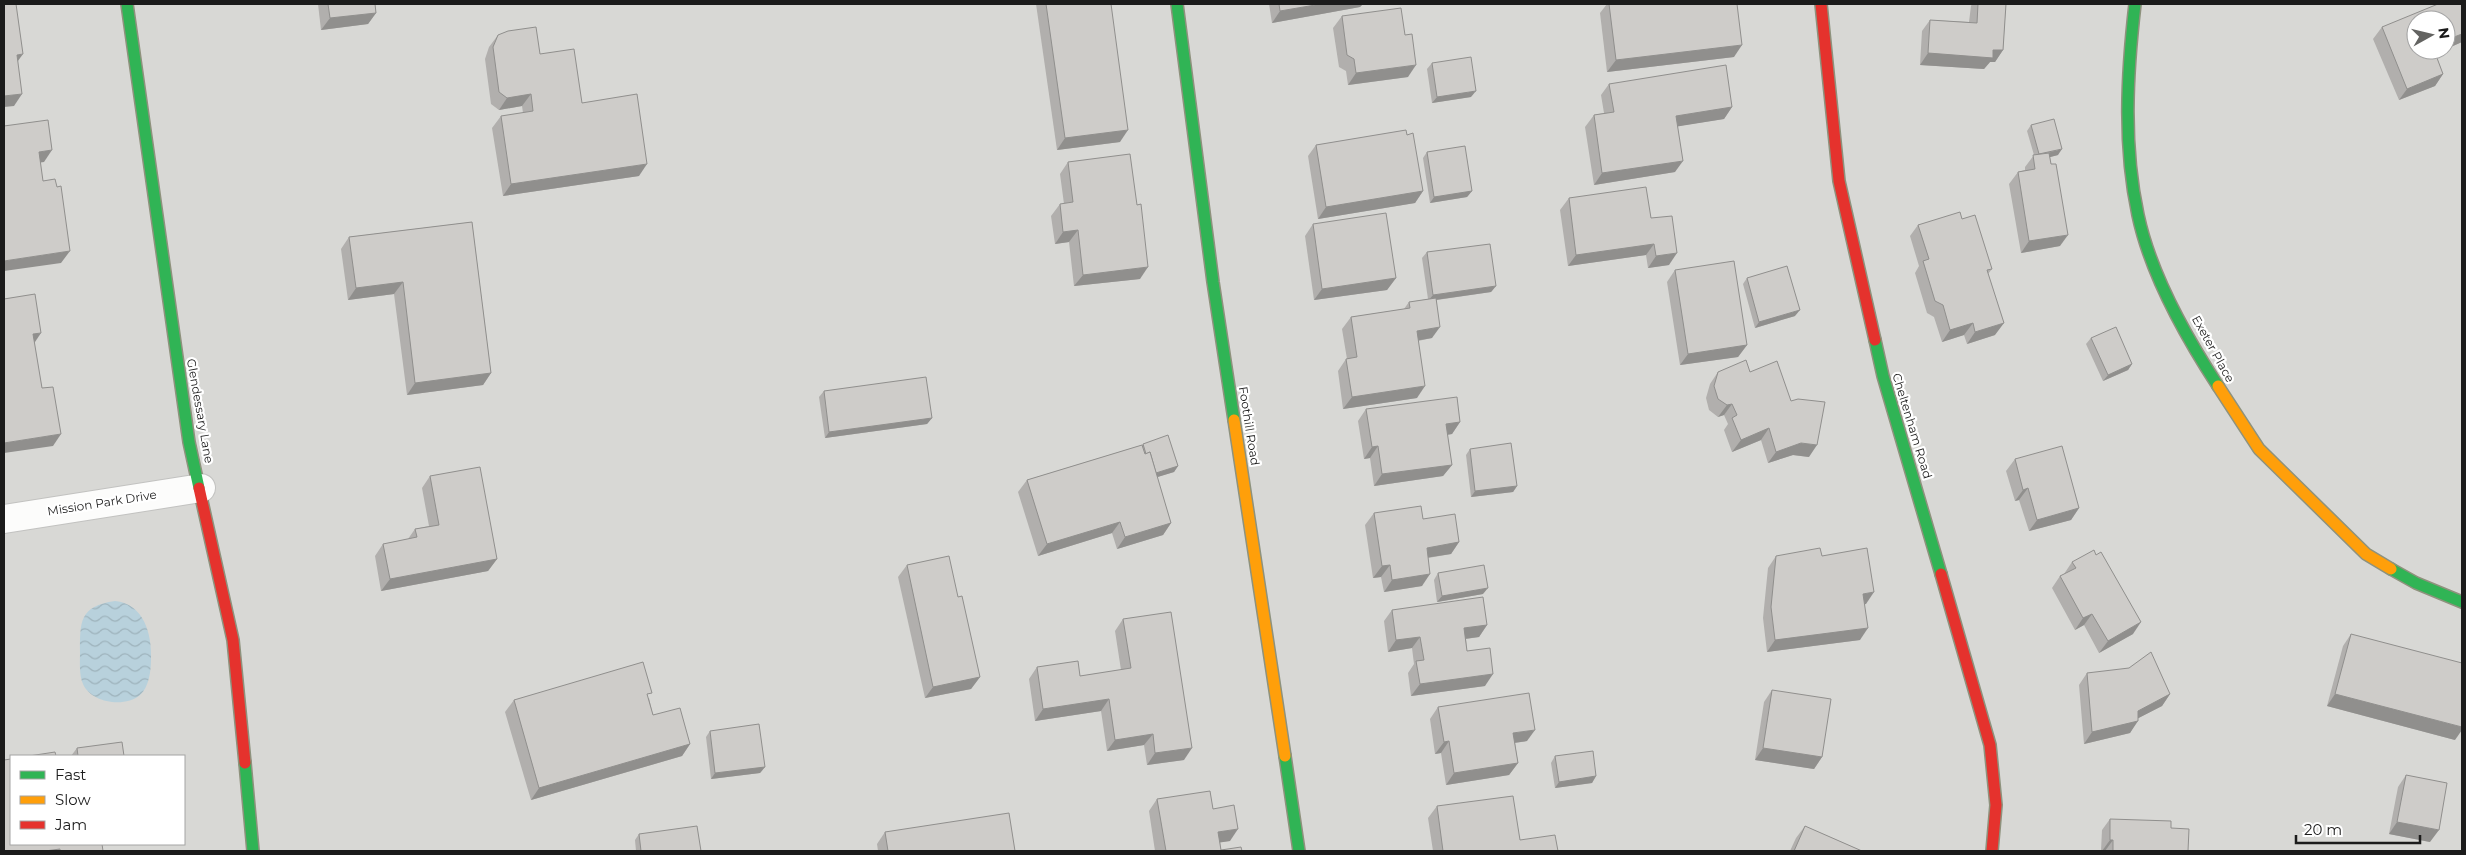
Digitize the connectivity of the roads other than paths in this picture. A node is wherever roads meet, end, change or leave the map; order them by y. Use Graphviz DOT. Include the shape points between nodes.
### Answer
graph roads {
  1 [pos="127,4"];
  2 [pos="1178,4"];
  3 [pos="1821,4"];
  4 [pos="2135,4"];
  5 [pos="201,488"];
  6 [pos="4,519"];
  7 [pos="2462,602"];
  8 [pos="253,851"];
  9 [pos="1299,851"];
  10 [pos="1992,851"];
  1 -- 5 [label="street, Glendessary Lane" via="189,442"];
  2 -- 9 [label="street, Foothill Road" via="1213,282"];
  3 -- 10 [label="street, Cheltenham Road" via="1839,181 1880,367 1990,745 1996,805"];
  4 -- 7 [label="street, Exeter Place" via="2128,62 2128,152 2138,216 2158,277 2207,369 2259,449 2366,554 2416,583"];
  5 -- 6 [label="street, Mission Park Drive"];
  5 -- 8 [label="street, Glendessary Lane" via="233,640"];
}
